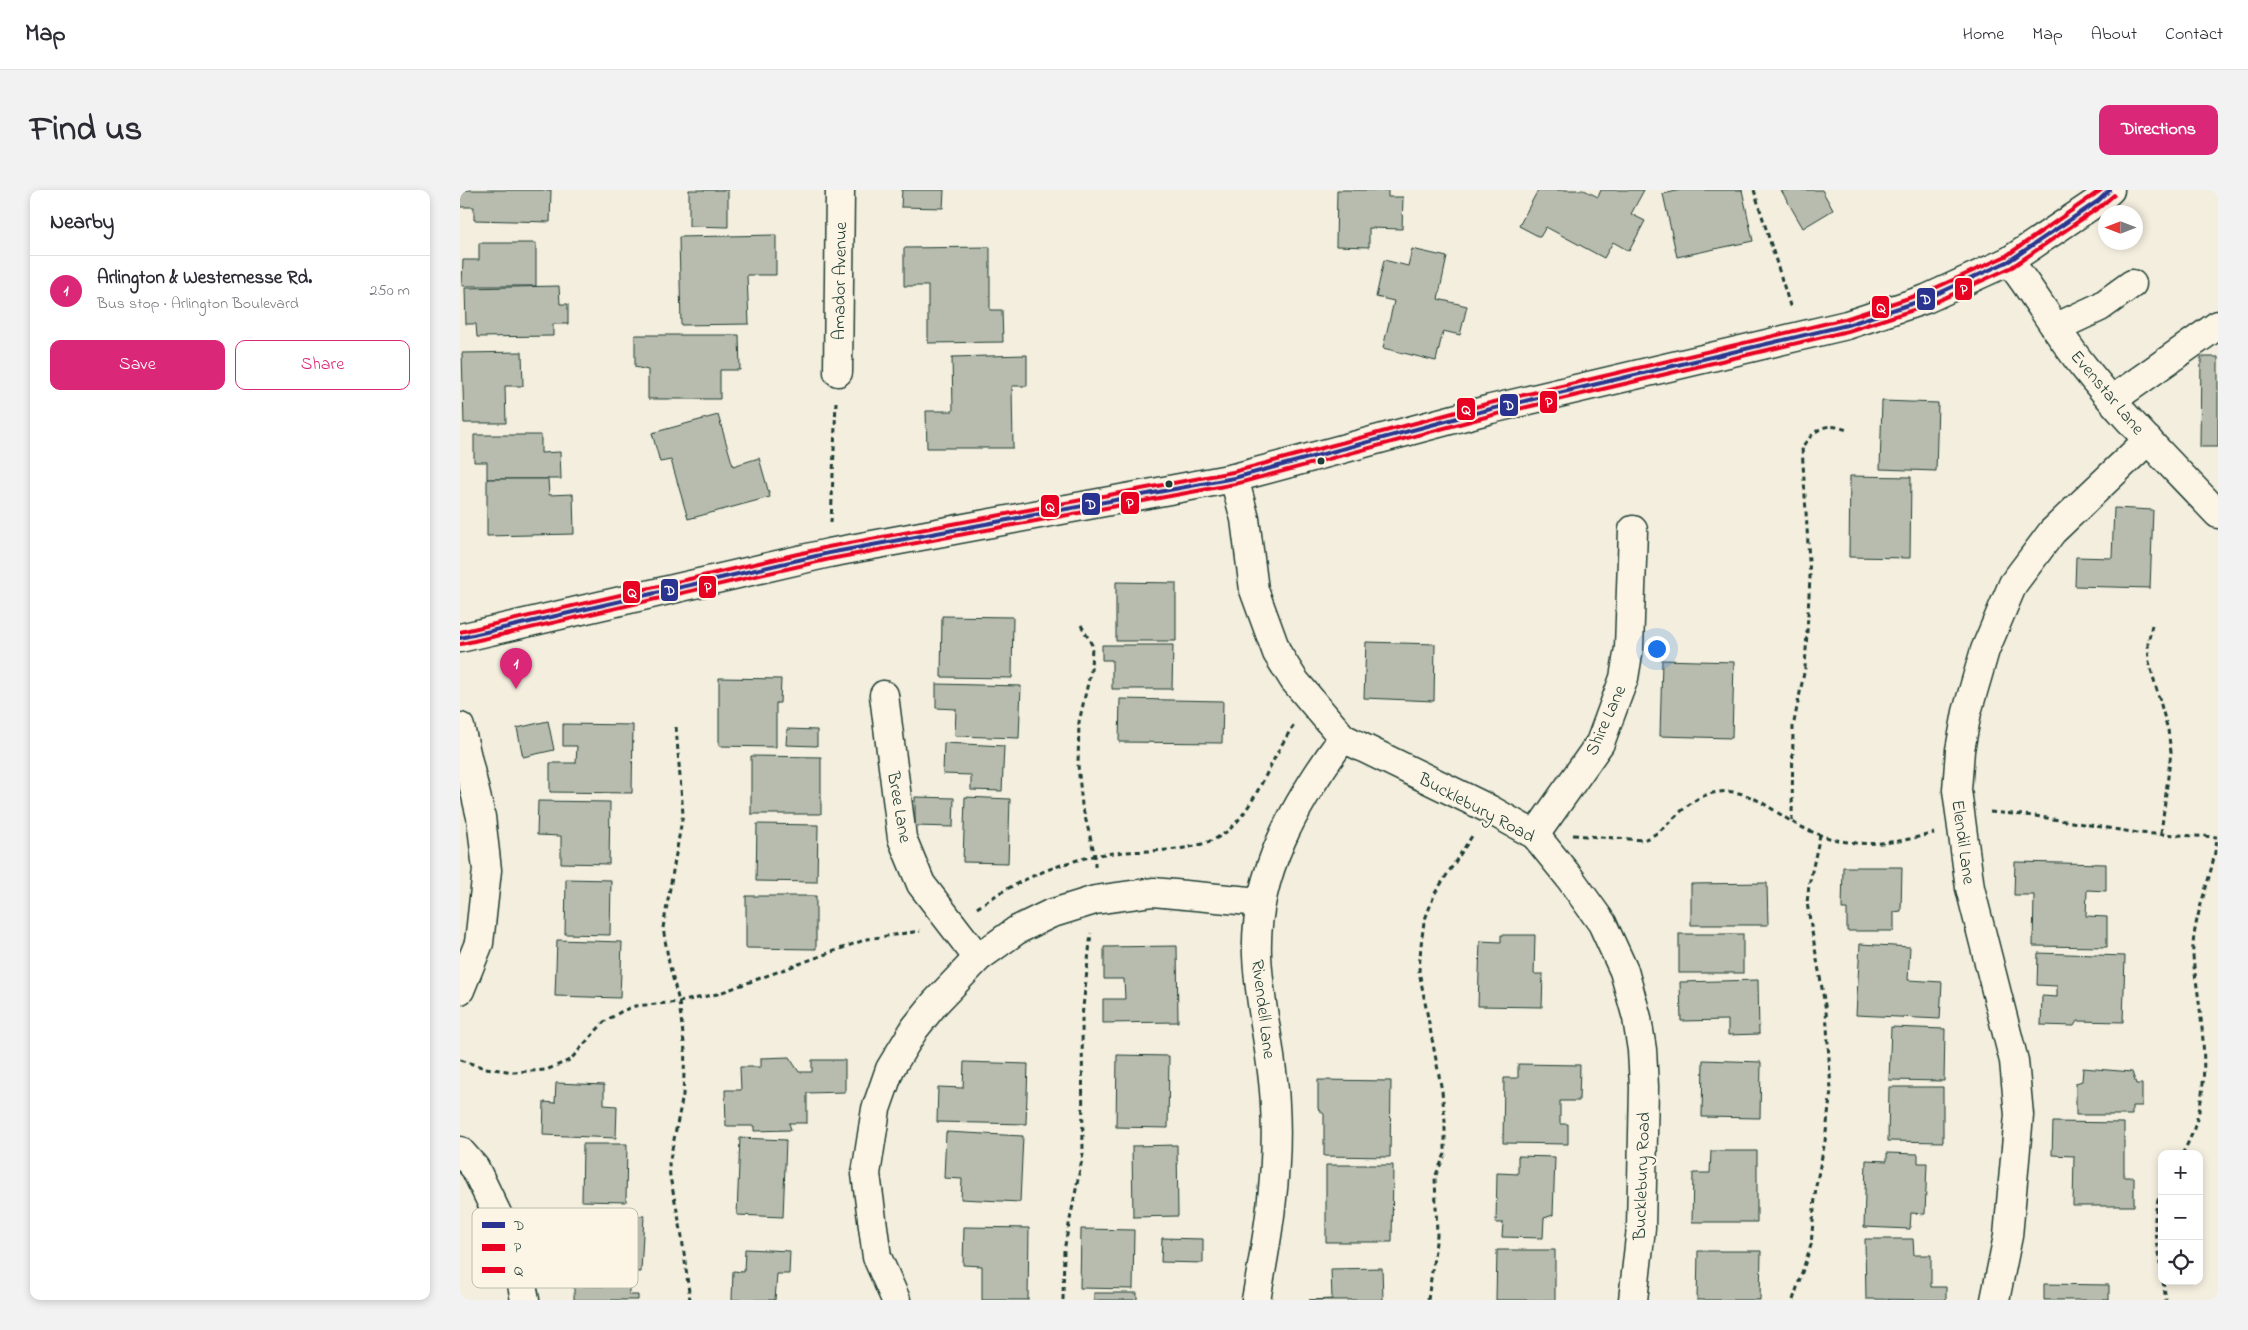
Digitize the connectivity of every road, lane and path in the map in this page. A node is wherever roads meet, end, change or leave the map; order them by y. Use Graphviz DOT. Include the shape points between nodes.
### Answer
graph roads {
  1 [pos="840,190"];
  2 [pos="1754,190"];
  3 [pos="2110,190"];
  4 [pos="2009,261"];
  5 [pos="2132,284"];
  6 [pos="2218,325"];
  7 [pos="2057,327"];
  8 [pos="1799,337"];
  9 [pos="838,372"];
  10 [pos="2112,400"];
  11 [pos="1849,431"];
  12 [pos="2148,440"];
  13 [pos="1234,478"];
  14 [pos="2218,514"];
  15 [pos="1633,530"];
  16 [pos="829,553"];
  17 [pos="1081,625"];
  18 [pos="2152,625"];
  19 [pos="460,638"];
  20 [pos="884,695"];
  21 [pos="1315,705"];
  22 [pos="460,727"];
  23 [pos="676,727"];
  24 [pos="1342,738"];
  25 [pos="1489,810"];
  26 [pos="1988,813"];
  27 [pos="1792,822"];
  28 [pos="1935,832"];
  29 [pos="2161,834"];
  30 [pos="1535,835"];
  31 [pos="1820,835"];
  32 [pos="2217,837"];
  33 [pos="1095,856"];
  34 [pos="1095,900"];
  35 [pos="1260,902"];
  36 [pos="952,926"];
  37 [pos="978,958"];
  38 [pos="460,990"];
  39 [pos="679,1002"];
  40 [pos="460,1060"];
  41 [pos="2184,1150"];
  42 [pos="460,1151"];
  43 [pos="2160,1195"];
  44 [pos="494,1208"];
  45 [pos="2158,1248"];
  46 [pos="2164,1285"];
  47 [pos="690,1300"];
  48 [pos="896,1300"];
  49 [pos="1064,1300"];
  50 [pos="1256,1300"];
  51 [pos="1428,1300"];
  52 [pos="1633,1300"];
  53 [pos="1793,1300"];
  54 [pos="1995,1300"];
  55 [pos="2166,1300"];
  1 -- 9 [label="street, Amador Avenue"];
  2 -- 8 [label="path"];
  3 -- 4 [label="street"];
  4 -- 7 [label="street, Evenstar Lane"];
  4 -- 8 [label="street" via="1926,299"];
  5 -- 7 [label="street" via="2100,307"];
  6 -- 10 [label="street"];
  7 -- 10 [label="street, Evenstar Lane" via="2083,366"];
  8 -- 13 [label="street" via="1491,409"];
  9 -- 16 [label="path"];
  10 -- 12 [label="street, Evenstar Lane"];
  11 -- 27 [label="path" via="1835,425 1815,430 1802,447 1810,578 1805,668 1793,727"];
  12 -- 14 [label="street, Evenstar Lane"];
  12 -- 54 [label="street, Elendil Lane" via="2052,532 2013,584 1985,650 1960,750 1957,790 1970,888 2014,1061 2020,1115 2008,1236"];
  13 -- 16 [label="street"];
  13 -- 21 [label="street, Bucklebury Road" via="1245,519 1254,590 1265,624 1294,680"];
  15 -- 30 [label="street, Shire Lane" via="1629,648 1622,686 1600,743"];
  16 -- 19 [label="street"];
  17 -- 33 [label="path" via="1092,645 1091,670 1079,722 1078,765 1082,805"];
  18 -- 29 [label="path" via="2148,643 2149,662 2171,752"];
  20 -- 36 [label="street, Bree Lane" via="902,838 921,884"];
  21 -- 24 [label="street, Bucklebury Road"];
  21 -- 33 [label="path" via="1282,742 1250,802 1221,836 1207,844 1189,848"];
  22 -- 38 [label="street" via="481,817 487,870 479,943"];
  23 -- 39 [label="path" via="683,814 663,928"];
  24 -- 25 [label="street, Bucklebury Road"];
  24 -- 35 [label="street, Rivendell Lane" via="1286,827"];
  25 -- 30 [label="street, Bucklebury Road"];
  25 -- 51 [label="path" via="1435,893 1424,922 1421,945 1419,971 1445,1121 1445,1154 1435,1177 1437,1235"];
  26 -- 29 [label="path" via="2035,816 2091,827"];
  27 -- 30 [label="path" via="1736,791 1709,793 1689,804 1663,828 1643,840"];
  27 -- 31 [label="path"];
  28 -- 31 [label="path" via="1877,845"];
  29 -- 32 [label="path"];
  30 -- 52 [label="street, Bucklebury Road" via="1602,923 1624,971 1638,1018 1644,1087 1640,1228"];
  31 -- 53 [label="path" via="1808,885 1808,903 1826,1011 1830,1090 1810,1245"];
  32 -- 41 [label="path" via="2196,916 2193,947 2204,1063 2195,1128"];
  33 -- 34 [label="path"];
  33 -- 36 [label="path" via="1054,867 998,893"];
  34 -- 35 [label="street" via="1153,892"];
  34 -- 37 [label="street" via="1050,914 1017,930"];
  34 -- 49 [label="path" via="1082,1017 1083,1154 1064,1250"];
  35 -- 50 [label="street, Rivendell Lane" via="1257,955 1272,1068 1276,1143 1274,1193"];
  36 -- 37 [label="street, Bree Lane"];
  36 -- 39 [label="path" via="867,939 717,994"];
  37 -- 48 [label="street" via="935,1002 915,1028 890,1069 876,1109 866,1174 876,1258"];
  39 -- 40 [label="path" via="649,1004 622,1011 604,1022 570,1060 546,1070 515,1072"];
  39 -- 47 [label="path" via="684,1095 672,1148 670,1177"];
  42 -- 44 [label="street" via="475,1168"];
  43 -- 45 [label="path" via="2154,1223"];
  46 -- 55 [label="path"];
}
